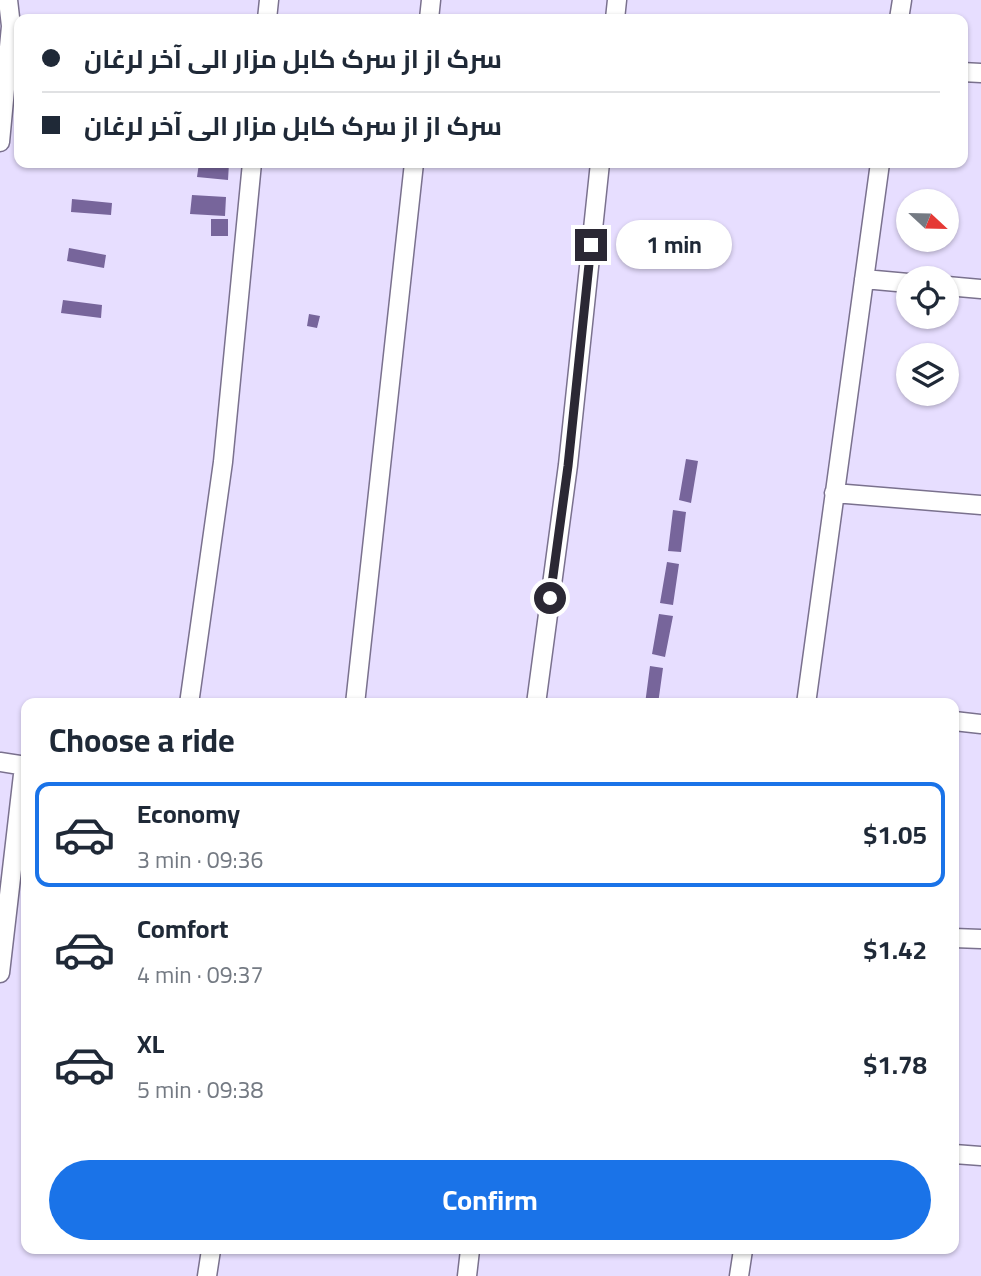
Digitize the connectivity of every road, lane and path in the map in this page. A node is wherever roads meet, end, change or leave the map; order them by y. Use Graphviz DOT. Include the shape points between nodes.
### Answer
graph roads {
  1 [pos="4,0"];
  2 [pos="0,142"];
  3 [pos="252,168"];
  4 [pos="413,168"];
  5 [pos="599,168"];
  6 [pos="879,168"];
  7 [pos="864,279"];
  8 [pos="896,282"];
  9 [pos="959,287"];
  10 [pos="981,289"];
  11 [pos="834,494"];
  12 [pos="981,505"];
  13 [pos="190,698"];
  14 [pos="356,698"];
  15 [pos="537,698"];
  16 [pos="807,698"];
  17 [pos="959,722"];
  18 [pos="981,724"];
  19 [pos="0,762"];
  20 [pos="21,765"];
  21 [pos="21,799"];
  22 [pos="959,938"];
  23 [pos="981,939"];
  24 [pos="0,973"];
  25 [pos="959,1154"];
  26 [pos="981,1156"];
  27 [pos="210,1254"];
  28 [pos="470,1254"];
  29 [pos="742,1254"];
  30 [pos="207,1276"];
  31 [pos="467,1276"];
  32 [pos="739,1276"];
  1 -- 2 [label="street" via="10,26"];
  3 -- 13 [label="street" via="223,462"];
  4 -- 14 [label="street"];
  5 -- 15 [label="street" via="568,466"];
  6 -- 7 [label="street"];
  7 -- 8 [label="street"];
  7 -- 11 [label="street"];
  9 -- 10 [label="street"];
  11 -- 12 [label="street"];
  11 -- 16 [label="street"];
  17 -- 18 [label="street"];
  19 -- 20 [label="street"];
  21 -- 24 [label="street"];
  22 -- 23 [label="street"];
  25 -- 26 [label="street"];
  27 -- 30 [label="street"];
  28 -- 31 [label="street"];
  29 -- 32 [label="street"];
}
